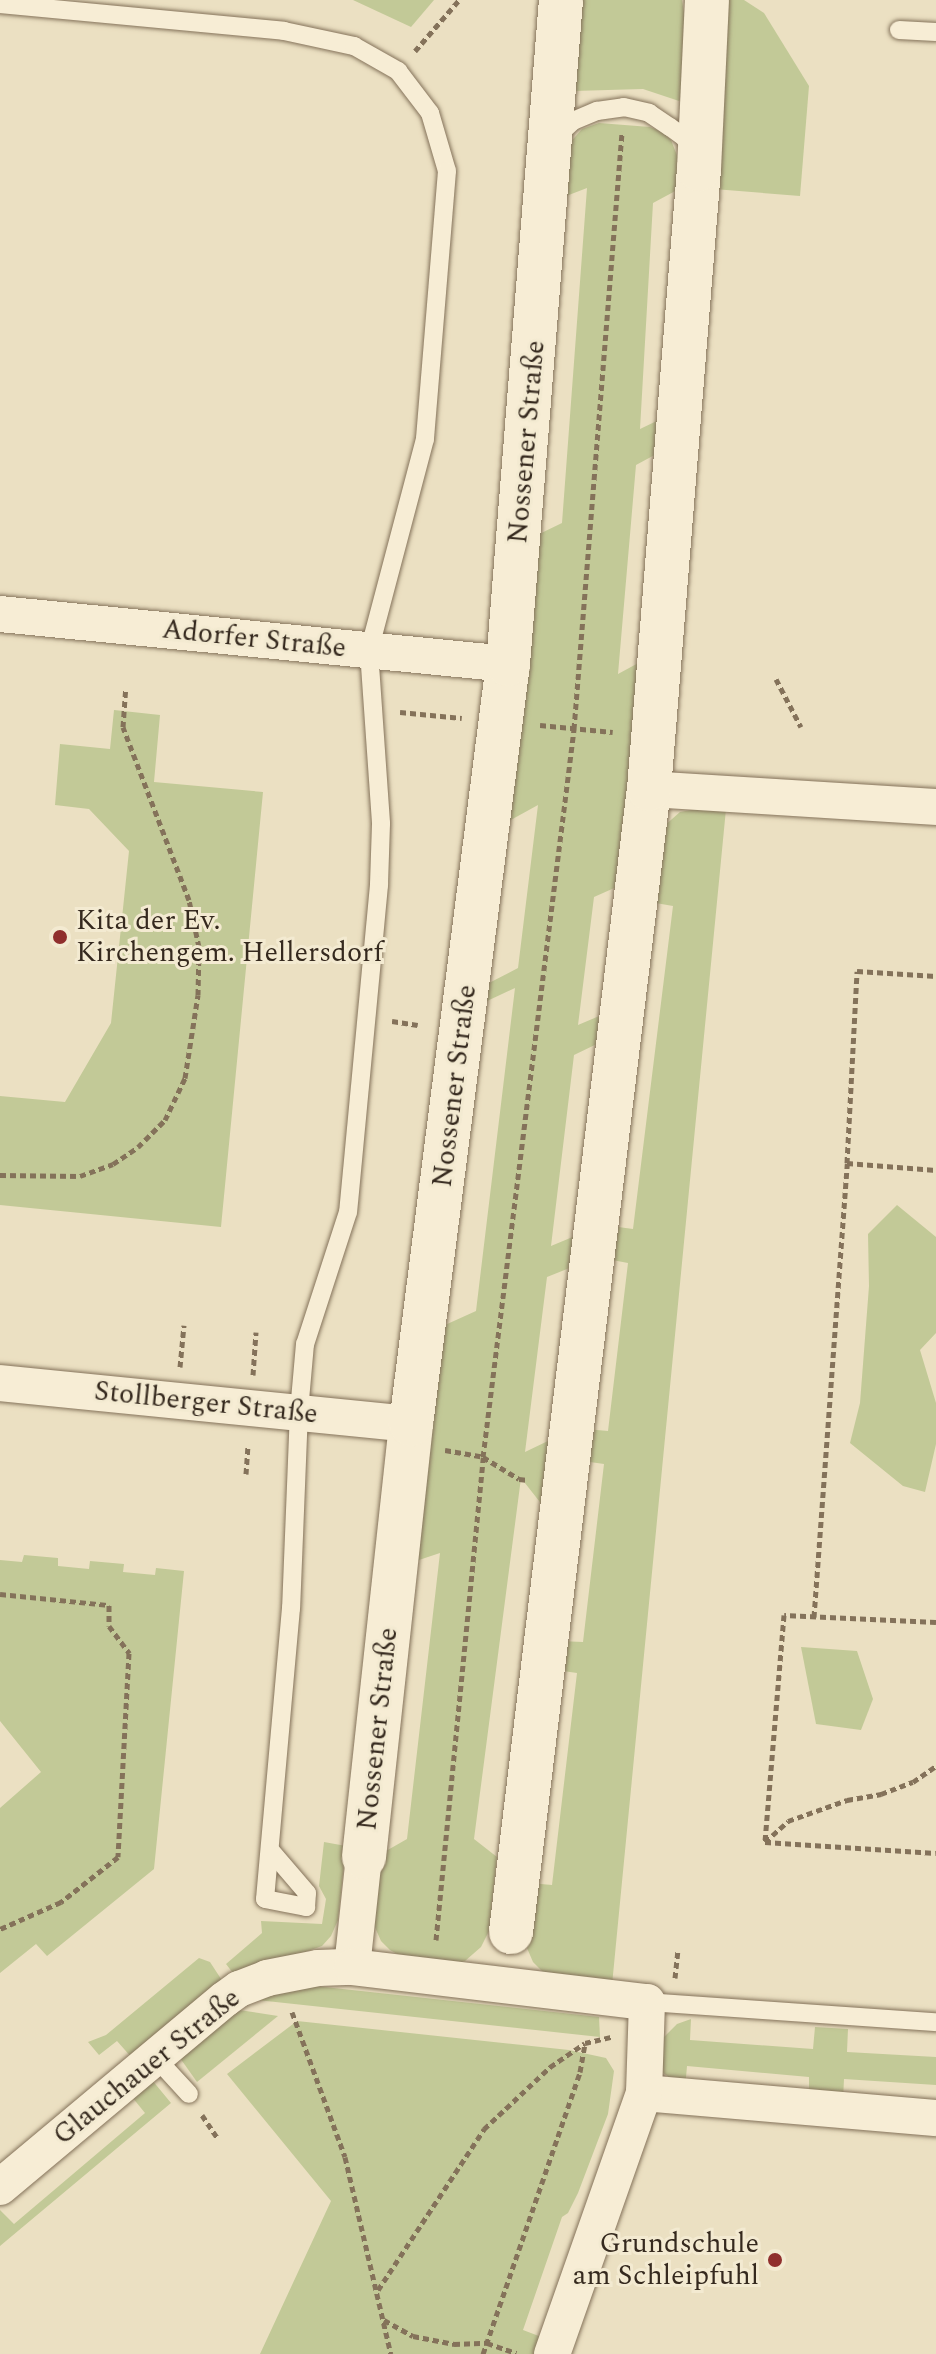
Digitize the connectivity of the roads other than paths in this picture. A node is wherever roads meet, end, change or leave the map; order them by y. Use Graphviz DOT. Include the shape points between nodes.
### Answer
graph roads {
  1 [pos="561,0"];
  2 [pos="707,0"];
  3 [pos="0,4"];
  4 [pos="899,30"];
  5 [pos="936,32"];
  6 [pos="552,141"];
  7 [pos="699,169"];
  8 [pos="0,614"];
  9 [pos="369,651"];
  10 [pos="508,664"];
  11 [pos="649,789"];
  12 [pos="936,807"];
  13 [pos="0,1383"];
  14 [pos="299,1411"];
  15 [pos="410,1434"];
  16 [pos="271,1851"];
  17 [pos="364,1857"];
  18 [pos="511,1932"];
  19 [pos="352,1967"];
  20 [pos="504,1983"];
  21 [pos="647,2002"];
  22 [pos="936,2022"];
  23 [pos="155,2057"];
  24 [pos="644,2093"];
  25 [pos="189,2094"];
  26 [pos="936,2118"];
  27 [pos="0,2187"];
  28 [pos="552,2354"];
  1 -- 6 [label="street, Nossener Straße"];
  2 -- 7 [label="street"];
  3 -- 9 [label="lane" via="284,31 354,46 398,71 430,113 447,171 425,439"];
  4 -- 5 [label="lane"];
  6 -- 7 [label="lane" via="573,121 624,107 649,113 685,138"];
  6 -- 10 [label="street, Nossener Straße"];
  7 -- 11 [label="street"];
  8 -- 9 [label="street, Adorfer Straße"];
  9 -- 10 [label="street, Adorfer Straße"];
  9 -- 14 [label="lane" via="381,824 379,885 348,1212 305,1344"];
  10 -- 15 [label="street, Nossener Straße"];
  11 -- 12 [label="street"];
  11 -- 18 [label="street"];
  13 -- 14 [label="street, Stollberger Straße"];
  14 -- 15 [label="street, Stollberger Straße"];
  14 -- 16 [label="lane" via="291,1608"];
  15 -- 17 [label="street, Nossener Straße"];
  17 -- 19 [label="street, Nossener Straße"];
  18 -- 20 [label="street"];
  19 -- 20 [label="street"];
  19 -- 23 [label="street, Glauchauer Straße" via="289,1972 239,1989"];
  20 -- 21 [label="street"];
  21 -- 22 [label="lane"];
  21 -- 24 [label="street"];
  23 -- 25 [label="lane"];
  23 -- 27 [label="street, Glauchauer Straße"];
  24 -- 26 [label="street"];
  24 -- 28 [label="street"];
}
